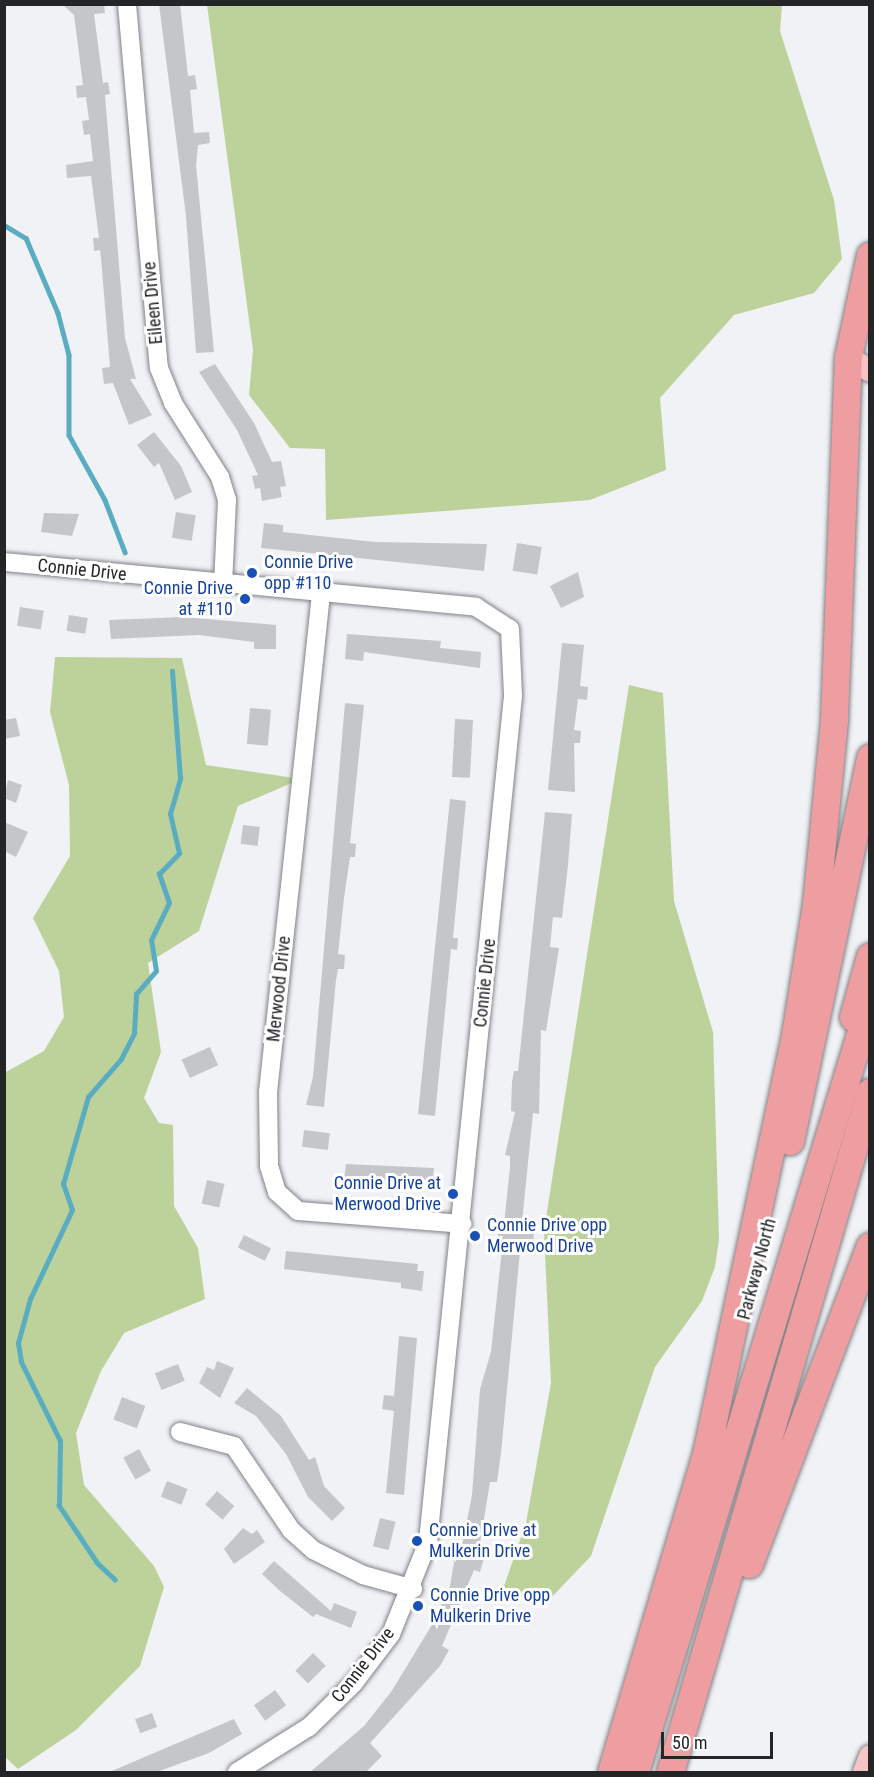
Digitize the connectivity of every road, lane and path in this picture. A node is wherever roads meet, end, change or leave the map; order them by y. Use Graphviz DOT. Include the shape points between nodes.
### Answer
graph roads {
  1 [pos="127,4"];
  2 [pos="870,255"];
  3 [pos="859,364"];
  4 [pos="4,562"];
  5 [pos="223,584"];
  6 [pos="321,594"];
  7 [pos="870,757"];
  8 [pos="870,956"];
  9 [pos="870,1000"];
  10 [pos="870,1092"];
  11 [pos="462,1224"];
  12 [pos="870,1246"];
  13 [pos="180,1432"];
  14 [pos="707,1449"];
  15 [pos="697,1570"];
  16 [pos="413,1589"];
  17 [pos="722,1601"];
  18 [pos="870,1756"];
  19 [pos="237,1773"];
  20 [pos="612,1773"];
  21 [pos="634,1773"];
  22 [pos="670,1773"];
  23 [pos="864,1773"];
  1 -- 5 [label="street, Eileen Drive" via="159,368 173,403 227,500"];
  2 -- 3 [label="highway"];
  3 -- 14 [label="highway" via="834,719 816,904 795,1035"];
  4 -- 5 [label="street, Connie Drive"];
  5 -- 6 [label="street, Connie Drive"];
  6 -- 11 [label="street, Connie Drive" via="476,607 510,628 513,696"];
  6 -- 11 [label="street, Merwood Drive" via="268,1092 269,1166 277,1192 298,1211"];
  7 -- 14 [label="highway, Parkway North" via="808,1071"];
  8 -- 15 [label="highway"];
  9 -- 15 [label="highway"];
  10 -- 17 [label="highway"];
  11 -- 16 [label="street, Connie Drive" via="428,1542"];
  12 -- 17 [label="highway" via="748,1567"];
  13 -- 16 [label="street" via="234,1446 291,1530 314,1550 363,1575"];
  14 -- 20 [label="highway, Parkway North"];
  15 -- 21 [label="highway"];
  16 -- 19 [label="street, Connie Drive" via="391,1634 354,1683 309,1727"];
  17 -- 22 [label="highway"];
  18 -- 23 [label="main road"];
}
